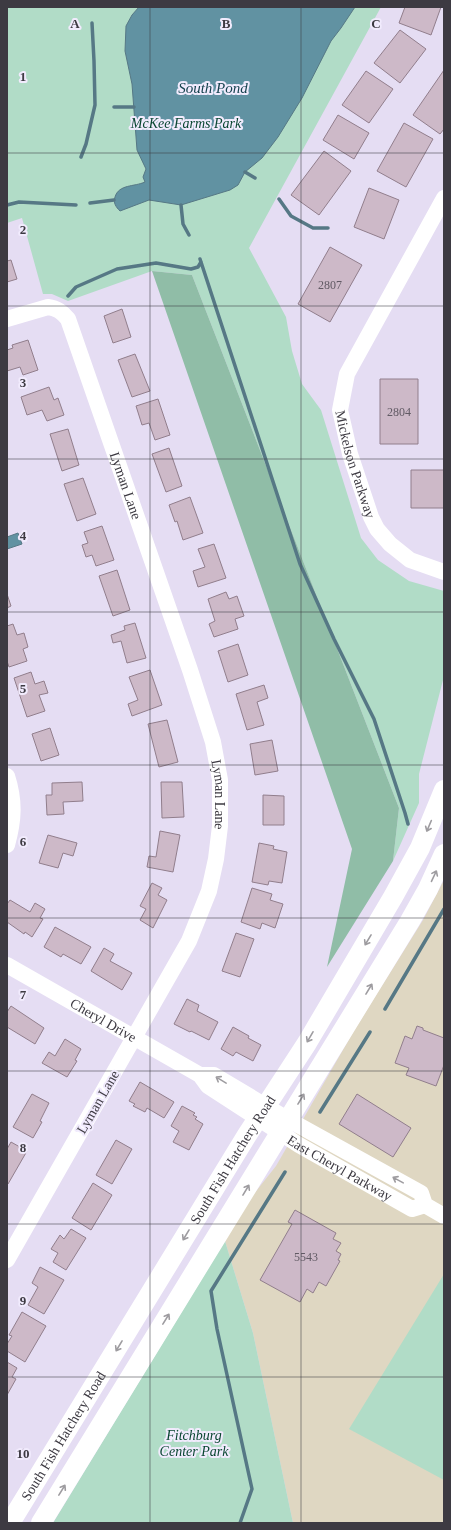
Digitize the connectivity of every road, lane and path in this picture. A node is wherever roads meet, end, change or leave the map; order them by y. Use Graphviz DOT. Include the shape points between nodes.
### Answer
graph roads {
  1 [pos="444,198"];
  2 [pos="7,319"];
  3 [pos="444,572"];
  4 [pos="7,776"];
  5 [pos="444,790"];
  6 [pos="7,845"];
  7 [pos="444,854"];
  8 [pos="7,965"];
  9 [pos="134,1038"];
  10 [pos="262,1112"];
  11 [pos="285,1126"];
  12 [pos="444,1216"];
  13 [pos="7,1260"];
  14 [pos="10,1523"];
  15 [pos="41,1523"];
  1 -- 3 [label="street, Mickelson Parkway" via="347,374 340,410 350,454 377,529 390,544 410,560"];
  2 -- 9 [label="street, Lyman Lane" via="41,308 55,308 63,312 68,319 190,670 213,742 220,780 220,826 209,891 189,941"];
  4 -- 6 [label="street" via="13,807"];
  5 -- 10 [label="main road, South Fish Hatchery Road, one-way" via="420,848 393,897 307,1043"];
  11 -- 7 [label="main road, South Fish Hatchery Road, one-way" via="410,921"];
  8 -- 9 [label="street, Cheryl Drive"];
  9 -- 10 [label="street, Cheryl Drive" via="200,1075 214,1075"];
  9 -- 13 [label="street, Lyman Lane"];
  10 -- 11 [label="street, East Cheryl Parkway"];
  10 -- 14 [label="main road, South Fish Hatchery Road, one-way"];
  11 -- 12 [label="street, East Cheryl Parkway" via="299,1145 412,1209 425,1205"];
  15 -- 11 [label="main road, South Fish Hatchery Road, one-way"];
}
